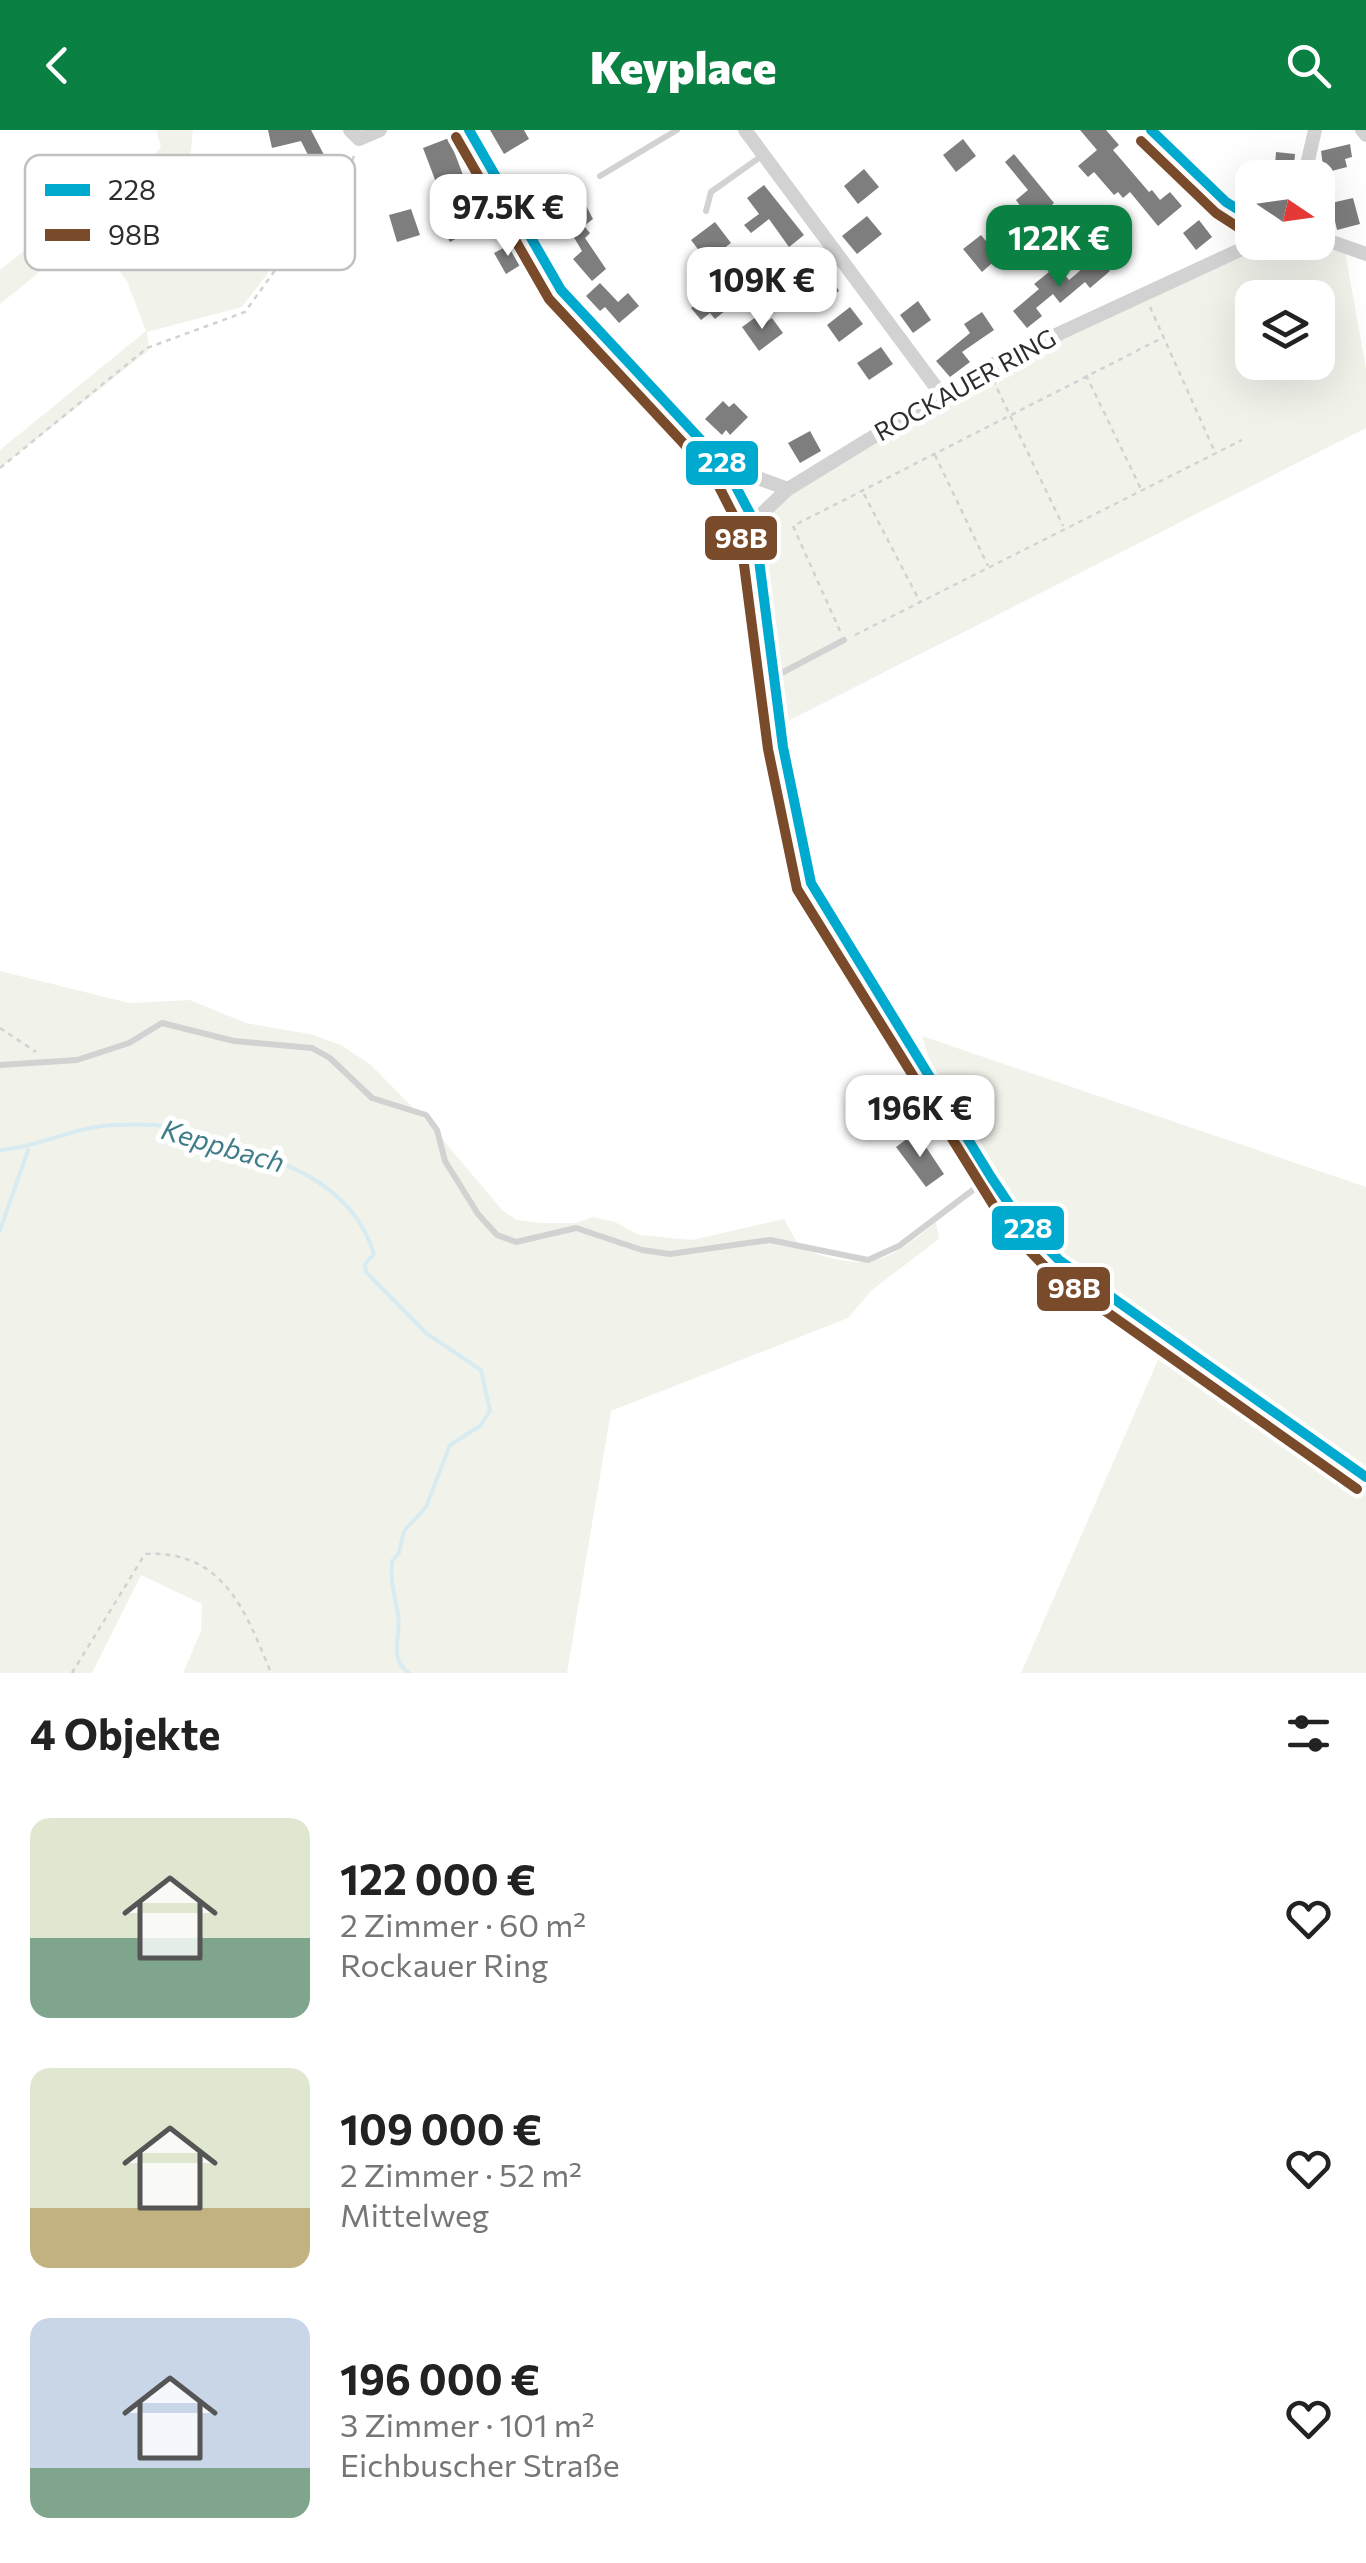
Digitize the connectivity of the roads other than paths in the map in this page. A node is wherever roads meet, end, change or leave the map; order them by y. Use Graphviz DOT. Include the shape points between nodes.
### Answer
graph roads {
  1 [pos="380,130"];
  2 [pos="468,130"];
  3 [pos="677,130"];
  4 [pos="745,130"];
  5 [pos="1151,130"];
  6 [pos="1315,130"];
  7 [pos="354,135"];
  8 [pos="762,155"];
  9 [pos="1308,160"];
  10 [pos="600,176"];
  11 [pos="1235,208"];
  12 [pos="706,212"];
  13 [pos="1335,243"];
  14 [pos="1235,252"];
  15 [pos="1366,254"];
  16 [pos="941,394"];
  17 [pos="725,466"];
  18 [pos="788,489"];
  19 [pos="754,521"];
  20 [pos="844,640"];
  21 [pos="773,678"];
  22 [pos="0,1065"];
  23 [pos="990,1177"];
  24 [pos="1366,1477"];
  1 -- 7 [label="street"];
  2 -- 17 [label="street" via="562,290"];
  3 -- 10 [label="lane"];
  4 -- 8 [label="street"];
  5 -- 11 [label="street"];
  6 -- 9 [label="street"];
  8 -- 12 [label="lane" via="710,192"];
  8 -- 16 [label="street"];
  13 -- 15 [label="street"];
  14 -- 16 [label="street, ROCKAUER RING"];
  16 -- 18 [label="street, ROCKAUER RING"];
  17 -- 18 [label="street"];
  17 -- 19 [label="street"];
  18 -- 19 [label="street, ROCKAUER RING"];
  19 -- 21 [label="street"];
  20 -- 21 [label="lane"];
  21 -- 23 [label="street" via="812,882"];
  22 -- 23 [label="lane" via="76,1060 129,1043 162,1023 234,1041 312,1048 372,1098 426,1115 478,1214 497,1235 516,1242 576,1228 670,1254 770,1240 868,1260 899,1246"];
  23 -- 24 [label="street" via="1059,1260"];
}
